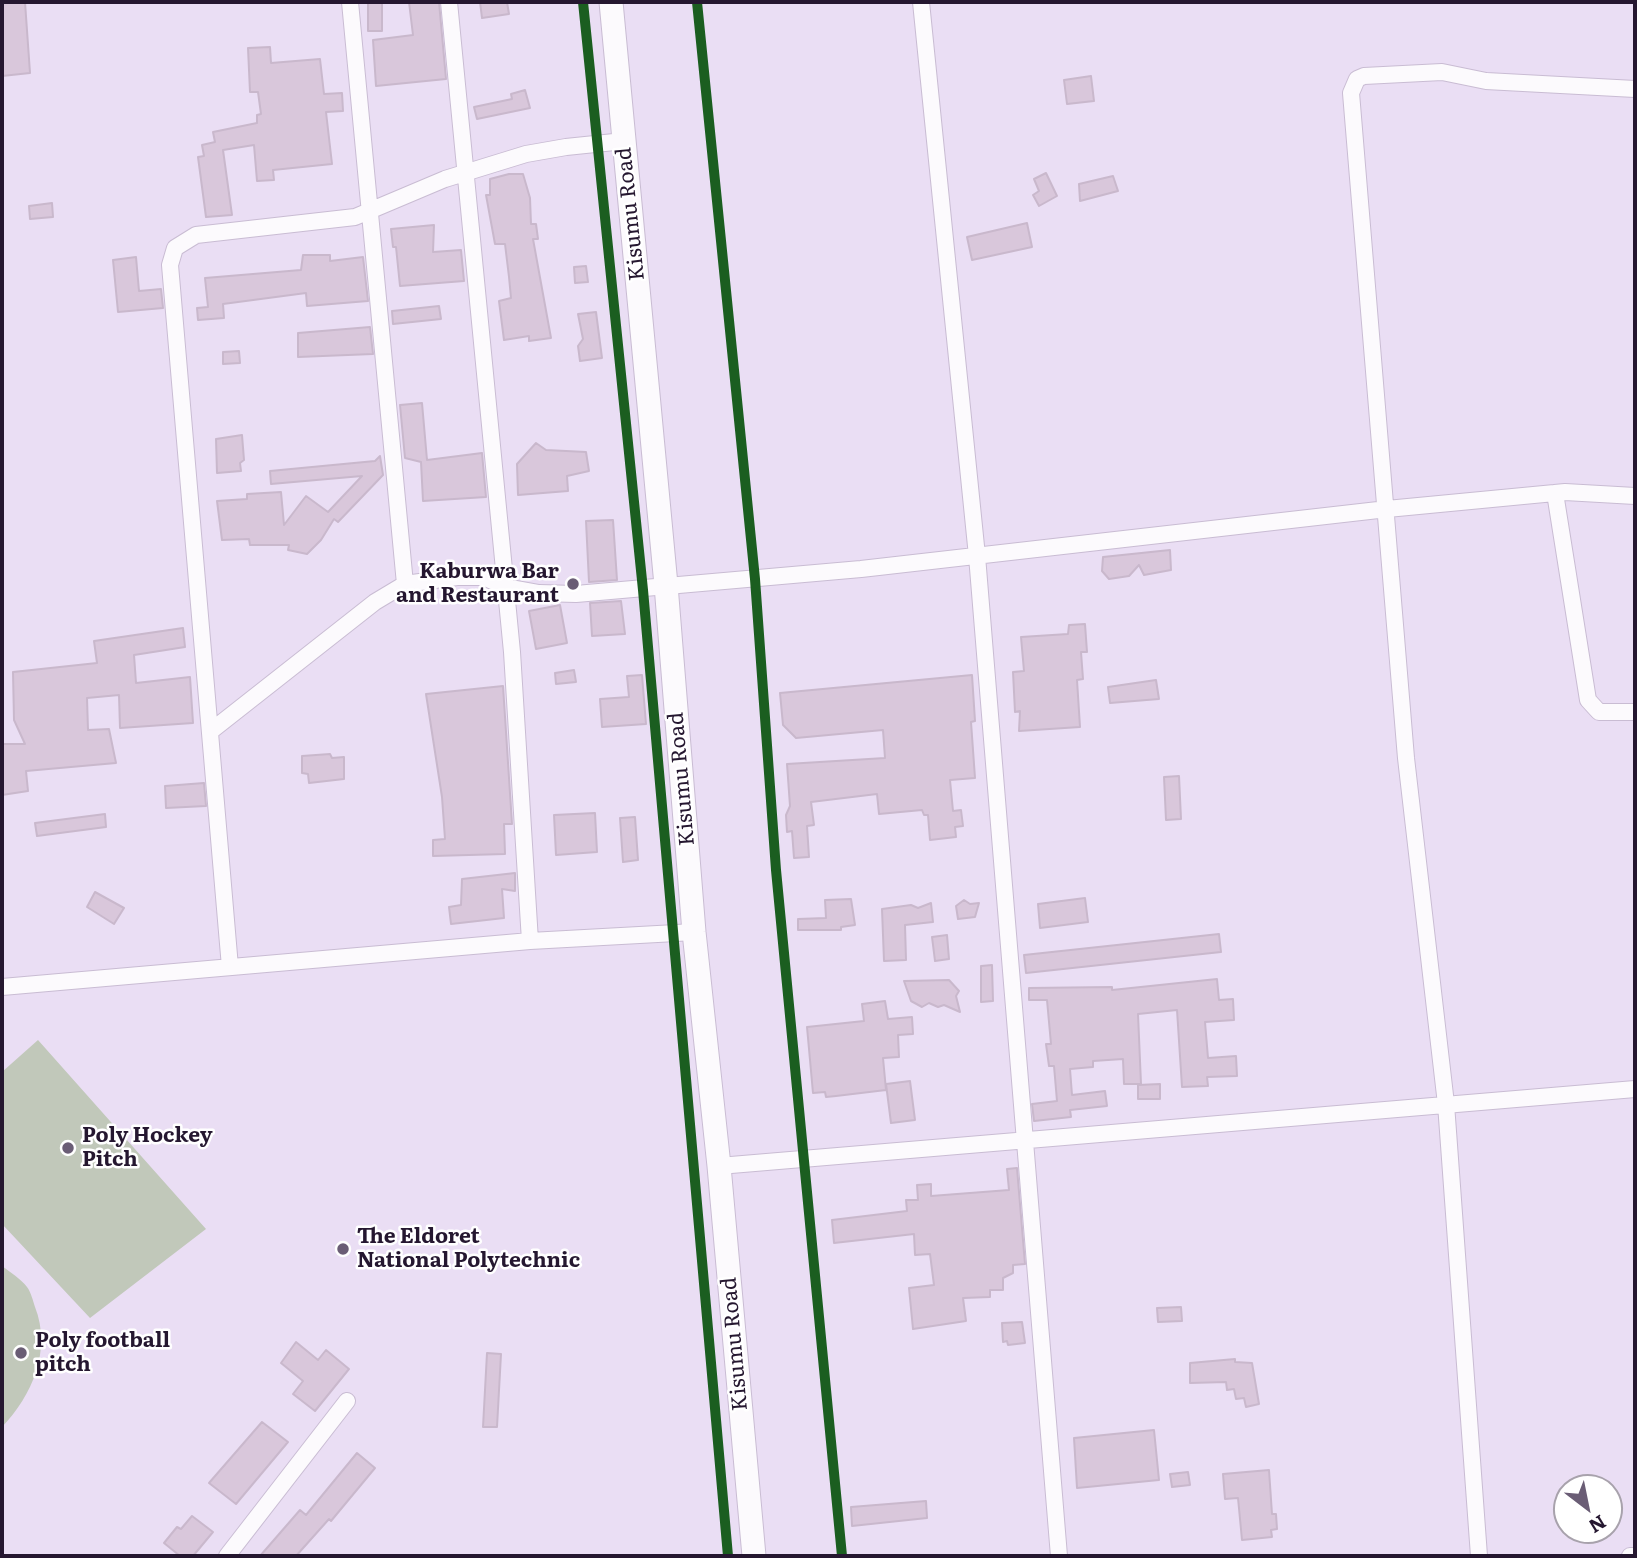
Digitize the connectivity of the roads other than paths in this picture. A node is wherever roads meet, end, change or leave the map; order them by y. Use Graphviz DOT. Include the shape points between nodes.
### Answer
graph roads {
  1 [pos="350,2"];
  2 [pos="449,2"];
  3 [pos="611,2"];
  4 [pos="921,2"];
  5 [pos="1635,89"];
  6 [pos="624,141"];
  7 [pos="467,173"];
  8 [pos="372,211"];
  9 [pos="1555,493"];
  10 [pos="1635,496"];
  11 [pos="1387,509"];
  12 [pos="977,556"];
  13 [pos="405,584"];
  14 [pos="666,585"];
  15 [pos="506,587"];
  16 [pos="1635,712"];
  17 [pos="211,731"];
  18 [pos="694,932"];
  19 [pos="530,942"];
  20 [pos="230,967"];
  21 [pos="2,988"];
  22 [pos="1635,1089"];
  23 [pos="1446,1104"];
  24 [pos="1025,1139"];
  25 [pos="719,1166"];
  26 [pos="347,1401"];
  27 [pos="227,1556"];
  28 [pos="754,1556"];
  29 [pos="1059,1556"];
  30 [pos="1479,1556"];
  1 -- 8 [label="street"];
  2 -- 7 [label="street"];
  3 -- 6 [label="highway, Kisumu Road"];
  4 -- 12 [label="street"];
  5 -- 11 [label="street" via="1486,81 1442,72 1364,76 1353,84"];
  6 -- 7 [label="street" via="545,150"];
  6 -- 14 [label="highway, Kisumu Road"];
  7 -- 8 [label="street"];
  7 -- 15 [label="street"];
  8 -- 13 [label="street"];
  8 -- 17 [label="street" via="337,221 196,234 183,240 171,256"];
  9 -- 10 [label="street"];
  9 -- 11 [label="street"];
  9 -- 16 [label="street" via="1588,700 1599,712"];
  11 -- 12 [label="street"];
  11 -- 23 [label="street" via="1406,758"];
  12 -- 14 [label="street"];
  12 -- 24 [label="street"];
  13 -- 15 [label="street" via="483,577"];
  13 -- 17 [label="street" via="375,602"];
  14 -- 15 [label="street" via="576,594"];
  14 -- 18 [label="highway, Kisumu Road"];
  15 -- 19 [label="street" via="522,770"];
  17 -- 20 [label="street"];
  18 -- 19 [label="street"];
  18 -- 25 [label="highway, Kisumu Road"];
  19 -- 20 [label="street"];
  20 -- 21 [label="street"];
  22 -- 23 [label="street"];
  23 -- 24 [label="street"];
  23 -- 30 [label="street"];
  24 -- 25 [label="street"];
  24 -- 29 [label="street"];
  25 -- 28 [label="highway, Kisumu Road"];
  26 -- 27 [label="street"];
}
